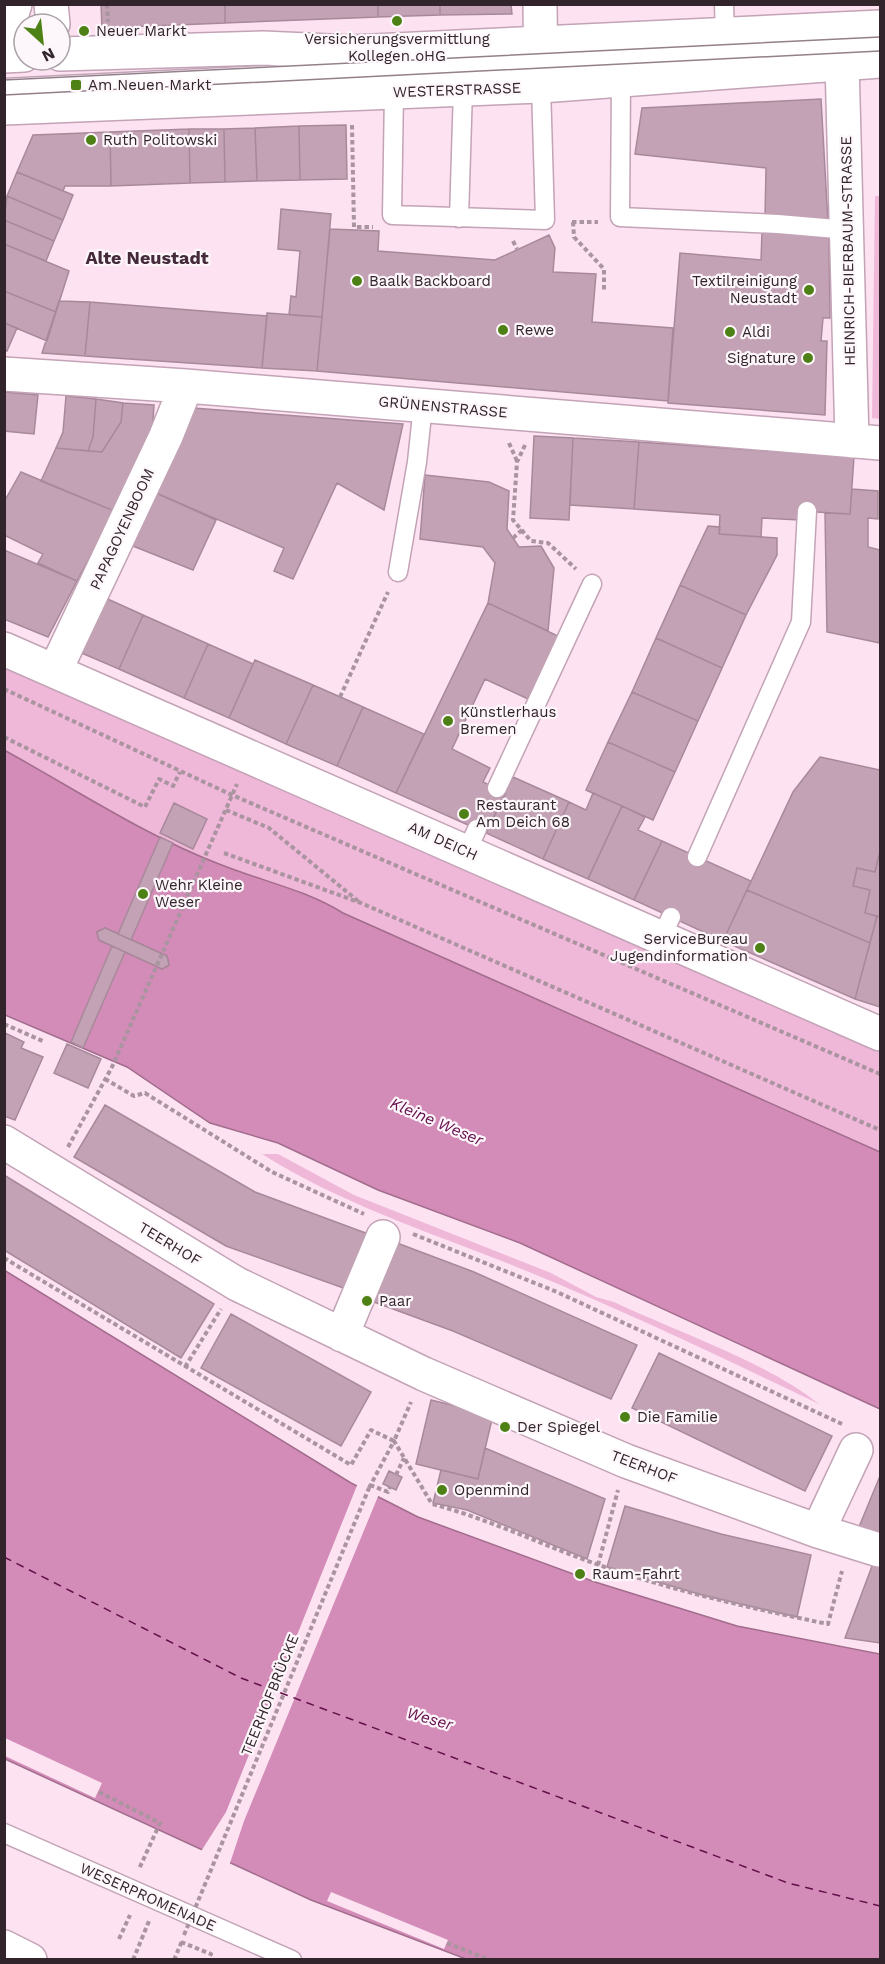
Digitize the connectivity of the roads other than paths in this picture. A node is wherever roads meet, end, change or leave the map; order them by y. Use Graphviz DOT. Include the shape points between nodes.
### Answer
graph roads {
  1 [pos="15,4"];
  2 [pos="540,4"];
  3 [pos="725,20"];
  4 [pos="880,27"];
  5 [pos="4,39"];
  6 [pos="880,45"];
  7 [pos="72,54"];
  8 [pos="880,60"];
  9 [pos="842,62"];
  10 [pos="540,64"];
  11 [pos="621,81"];
  12 [pos="4,88"];
  13 [pos="463,89"];
  14 [pos="394,92"];
  15 [pos="12,108"];
  16 [pos="459,218"];
  17 [pos="848,230"];
  18 [pos="4,374"];
  19 [pos="186,386"];
  20 [pos="423,405"];
  21 [pos="866,442"];
  22 [pos="807,511"];
  23 [pos="398,572"];
  24 [pos="592,584"];
  25 [pos="4,649"];
  26 [pos="55,671"];
  27 [pos="497,788"];
  28 [pos="697,857"];
  29 [pos="880,1034"];
  30 [pos="4,1142"];
  31 [pos="384,1228"];
  32 [pos="342,1335"];
  33 [pos="852,1439"];
  34 [pos="818,1531"];
  35 [pos="864,1545"];
  36 [pos="4,1833"];
  37 [pos="4,1947"];
  38 [pos="30,1959"];
  39 [pos="292,1959"];
  1 -- 5 [label="street"];
  2 -- 10 [label="street"];
  3 -- 4 [label="street, WESTERSTRASSE"];
  3 -- 10 [label="street, WESTERSTRASSE"];
  6 -- 10 [label="lane"];
  7 -- 10 [label="street, WESTERSTRASSE" via="263,48"];
  8 -- 9 [label="street, WESTERSTRASSE"];
  9 -- 11 [label="street, WESTERSTRASSE"];
  9 -- 17 [label="street, HEINRICH-BIERBAUM-STRASSE"];
  10 -- 11 [label="street, WESTERSTRASSE"];
  10 -- 12 [label="lane"];
  10 -- 13 [label="street, WESTERSTRASSE"];
  10 -- 16 [label="lane" via="545,220"];
  11 -- 17 [label="lane" via="620,216"];
  13 -- 14 [label="street, WESTERSTRASSE"];
  13 -- 16 [label="lane"];
  14 -- 15 [label="street, WESTERSTRASSE"];
  14 -- 16 [label="lane" via="392,215"];
  17 -- 21 [label="street, HEINRICH-BIERBAUM-STRASSE"];
  18 -- 19 [label="street, GRÜNENSTRASSE"];
  19 -- 20 [label="street, GRÜNENSTRASSE"];
  19 -- 26 [label="street, PAPAGOYENBOOM"];
  20 -- 21 [label="street, GRÜNENSTRASSE" via="810,446"];
  20 -- 23 [label="lane"];
  22 -- 28 [label="lane" via="801,622"];
  24 -- 27 [label="lane"];
  25 -- 26 [label="street, AM DEICH"];
  26 -- 29 [label="street, AM DEICH" via="472,840 666,927"];
  30 -- 32 [label="street, TEERHOF" via="237,1284"];
  31 -- 32 [label="street"];
  32 -- 34 [label="street, TEERHOF" via="627,1461"];
  33 -- 34 [label="street"];
  34 -- 35 [label="street, TEERHOF"];
  36 -- 39 [label="lane, WESERPROMENADE"];
  37 -- 38 [label="street"];
}
